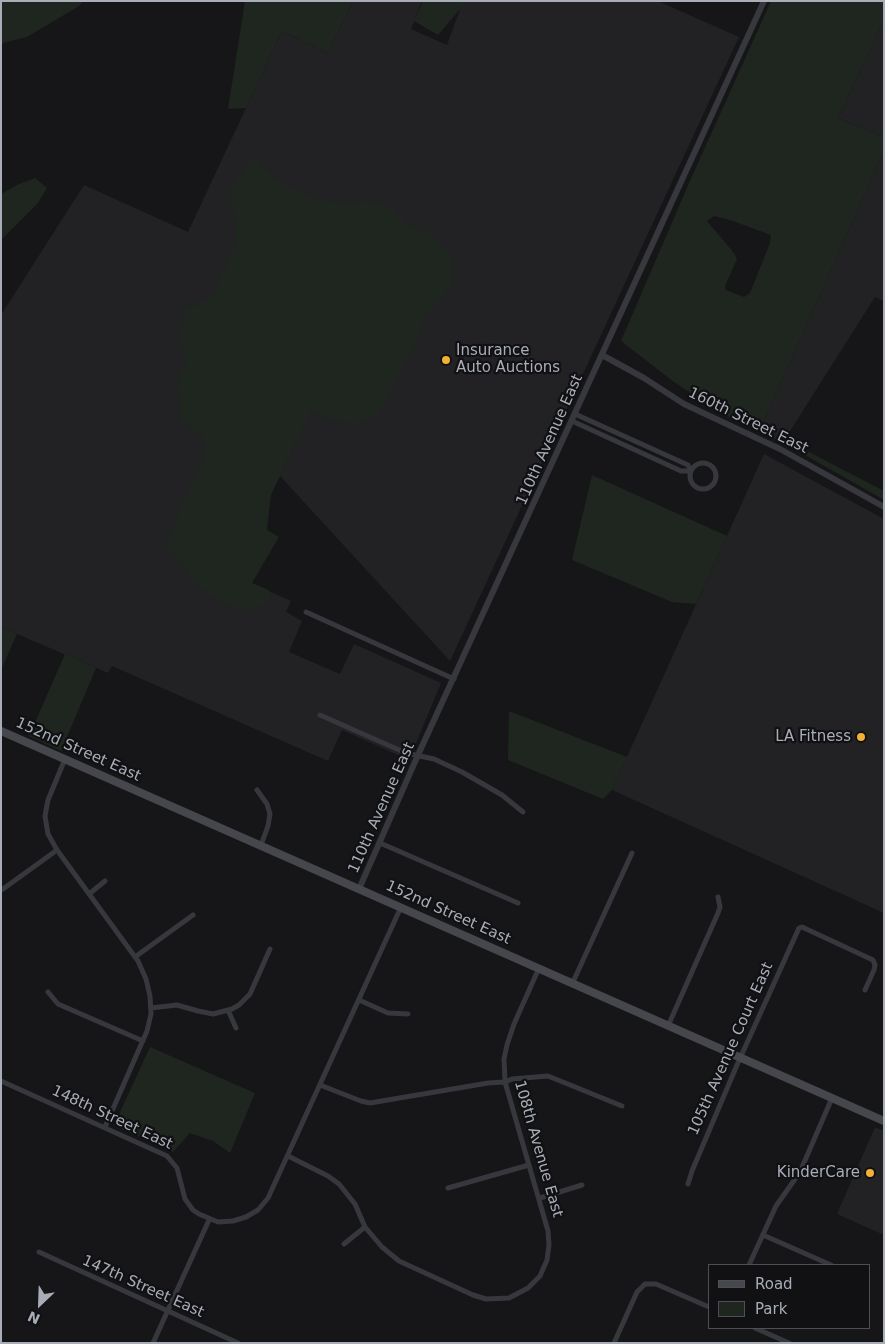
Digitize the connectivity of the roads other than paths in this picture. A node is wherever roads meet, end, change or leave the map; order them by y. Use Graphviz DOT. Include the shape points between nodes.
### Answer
graph roads {
  1 [pos="764,1"];
  2 [pos="602,355"];
  3 [pos="575,414"];
  4 [pos="572,421"];
  5 [pos="691,471"];
  6 [pos="884,507"];
  7 [pos="306,612"];
  8 [pos="454,679"];
  9 [pos="320,716"];
  10 [pos="1,731"];
  11 [pos="418,755"];
  12 [pos="66,760"];
  13 [pos="257,790"];
  14 [pos="523,812"];
  15 [pos="380,843"];
  16 [pos="261,845"];
  17 [pos="57,850"];
  18 [pos="632,853"];
  19 [pos="105,881"];
  20 [pos="3,889"];
  21 [pos="359,889"];
  22 [pos="89,894"];
  23 [pos="718,896"];
  24 [pos="518,903"];
  25 [pos="401,907"];
  26 [pos="193,915"];
  27 [pos="270,949"];
  28 [pos="136,958"];
  29 [pos="539,968"];
  30 [pos="572,982"];
  31 [pos="864,990"];
  32 [pos="48,992"];
  33 [pos="358,1000"];
  34 [pos="151,1008"];
  35 [pos="228,1010"];
  36 [pos="408,1014"];
  37 [pos="668,1026"];
  38 [pos="236,1028"];
  39 [pos="143,1042"];
  40 [pos="741,1057"];
  41 [pos="1,1081"];
  42 [pos="505,1082"];
  43 [pos="320,1085"];
  44 [pos="832,1098"];
  45 [pos="622,1106"];
  46 [pos="884,1121"];
  47 [pos="105,1127"];
  48 [pos="288,1156"];
  49 [pos="529,1165"];
  50 [pos="688,1184"];
  51 [pos="582,1185"];
  52 [pos="448,1188"];
  53 [pos="540,1198"];
  54 [pos="208,1220"];
  55 [pos="365,1227"];
  56 [pos="763,1235"];
  57 [pos="344,1244"];
  58 [pos="39,1252"];
  59 [pos="749,1264"];
  60 [pos="829,1264"];
  61 [pos="708,1307"];
  62 [pos="168,1311"];
  63 [pos="757,1329"];
  64 [pos="153,1343"];
  65 [pos="238,1343"];
  66 [pos="614,1343"];
  67 [pos="789,1343"];
  1 -- 2 [label="street, 110th Avenue East"];
  2 -- 3 [label="street, 110th Avenue East"];
  2 -- 6 [label="street, 160th Street East" via="684,404 780,449"];
  3 -- 4 [label="street, 110th Avenue East"];
  3 -- 5 [label="street" via="688,465"];
  4 -- 5 [label="street" via="681,471"];
  4 -- 8 [label="street, 110th Avenue East"];
  5 -- 5 [label="street" via="692,484 700,489 708,489 715,483 716,470 709,464 701,463"];
  7 -- 8 [label="street"];
  8 -- 11 [label="street, 110th Avenue East"];
  9 -- 11 [label="street" via="406,753"];
  10 -- 12 [label="main road, 152nd Street East"];
  11 -- 14 [label="street" via="434,759 484,784"];
  11 -- 15 [label="street, 110th Avenue East"];
  12 -- 16 [label="main road, 152nd Street East"];
  12 -- 17 [label="street" via="48,800 45,816 48,834"];
  13 -- 16 [label="street" via="270,814"];
  15 -- 21 [label="street, 110th Avenue East"];
  15 -- 24 [label="street"];
  16 -- 21 [label="main road, 152nd Street East"];
  17 -- 20 [label="street"];
  17 -- 22 [label="street"];
  18 -- 30 [label="street"];
  19 -- 22 [label="street"];
  21 -- 25 [label="main road, 152nd Street East"];
  22 -- 28 [label="street"];
  23 -- 37 [label="street" via="718,913"];
  25 -- 29 [label="main road, 152nd Street East"];
  25 -- 33 [label="street"];
  26 -- 28 [label="street"];
  27 -- 35 [label="street" via="250,994"];
  28 -- 34 [label="street" via="146,979"];
  29 -- 30 [label="main road, 152nd Street East"];
  29 -- 42 [label="street, 108th Avenue East" via="507,1045"];
  30 -- 37 [label="main road, 152nd Street East"];
  31 -- 40 [label="street, 105th Avenue Court East" via="874,970 873,960 802,927"];
  32 -- 39 [label="street" via="58,1004"];
  33 -- 36 [label="street" via="388,1013"];
  33 -- 43 [label="street"];
  34 -- 35 [label="street" via="177,1005 213,1014"];
  34 -- 39 [label="street"];
  35 -- 38 [label="street"];
  37 -- 40 [label="main road, 152nd Street East"];
  39 -- 47 [label="street"];
  40 -- 44 [label="main road, 152nd Street East"];
  40 -- 50 [label="street, 105th Avenue Court East"];
  41 -- 47 [label="street, 148th Street East"];
  42 -- 43 [label="street" via="370,1103"];
  42 -- 45 [label="street" via="548,1076"];
  42 -- 49 [label="street, 108th Avenue East"];
  43 -- 48 [label="street"];
  44 -- 46 [label="main road, 152nd Street East"];
  44 -- 56 [label="street" via="800,1172 776,1206"];
  47 -- 54 [label="street, 148th Street East" via="170,1158 177,1168 185,1199 193,1210"];
  48 -- 54 [label="street" via="268,1198 258,1210 233,1221"];
  48 -- 55 [label="street" via="339,1184 355,1204"];
  49 -- 52 [label="street"];
  49 -- 53 [label="street, 108th Avenue East"];
  51 -- 53 [label="street"];
  53 -- 55 [label="street, 108th Avenue East" via="548,1231 549,1254 540,1276 512,1297 479,1297 399,1261"];
  54 -- 62 [label="street"];
  55 -- 57 [label="street"];
  56 -- 59 [label="street"];
  56 -- 60 [label="street"];
  58 -- 62 [label="street, 147th Street East"];
  61 -- 66 [label="street" via="656,1284 645,1284 637,1292"];
  62 -- 64 [label="street"];
  62 -- 65 [label="street, 147th Street East"];
  63 -- 67 [label="street"];
}
